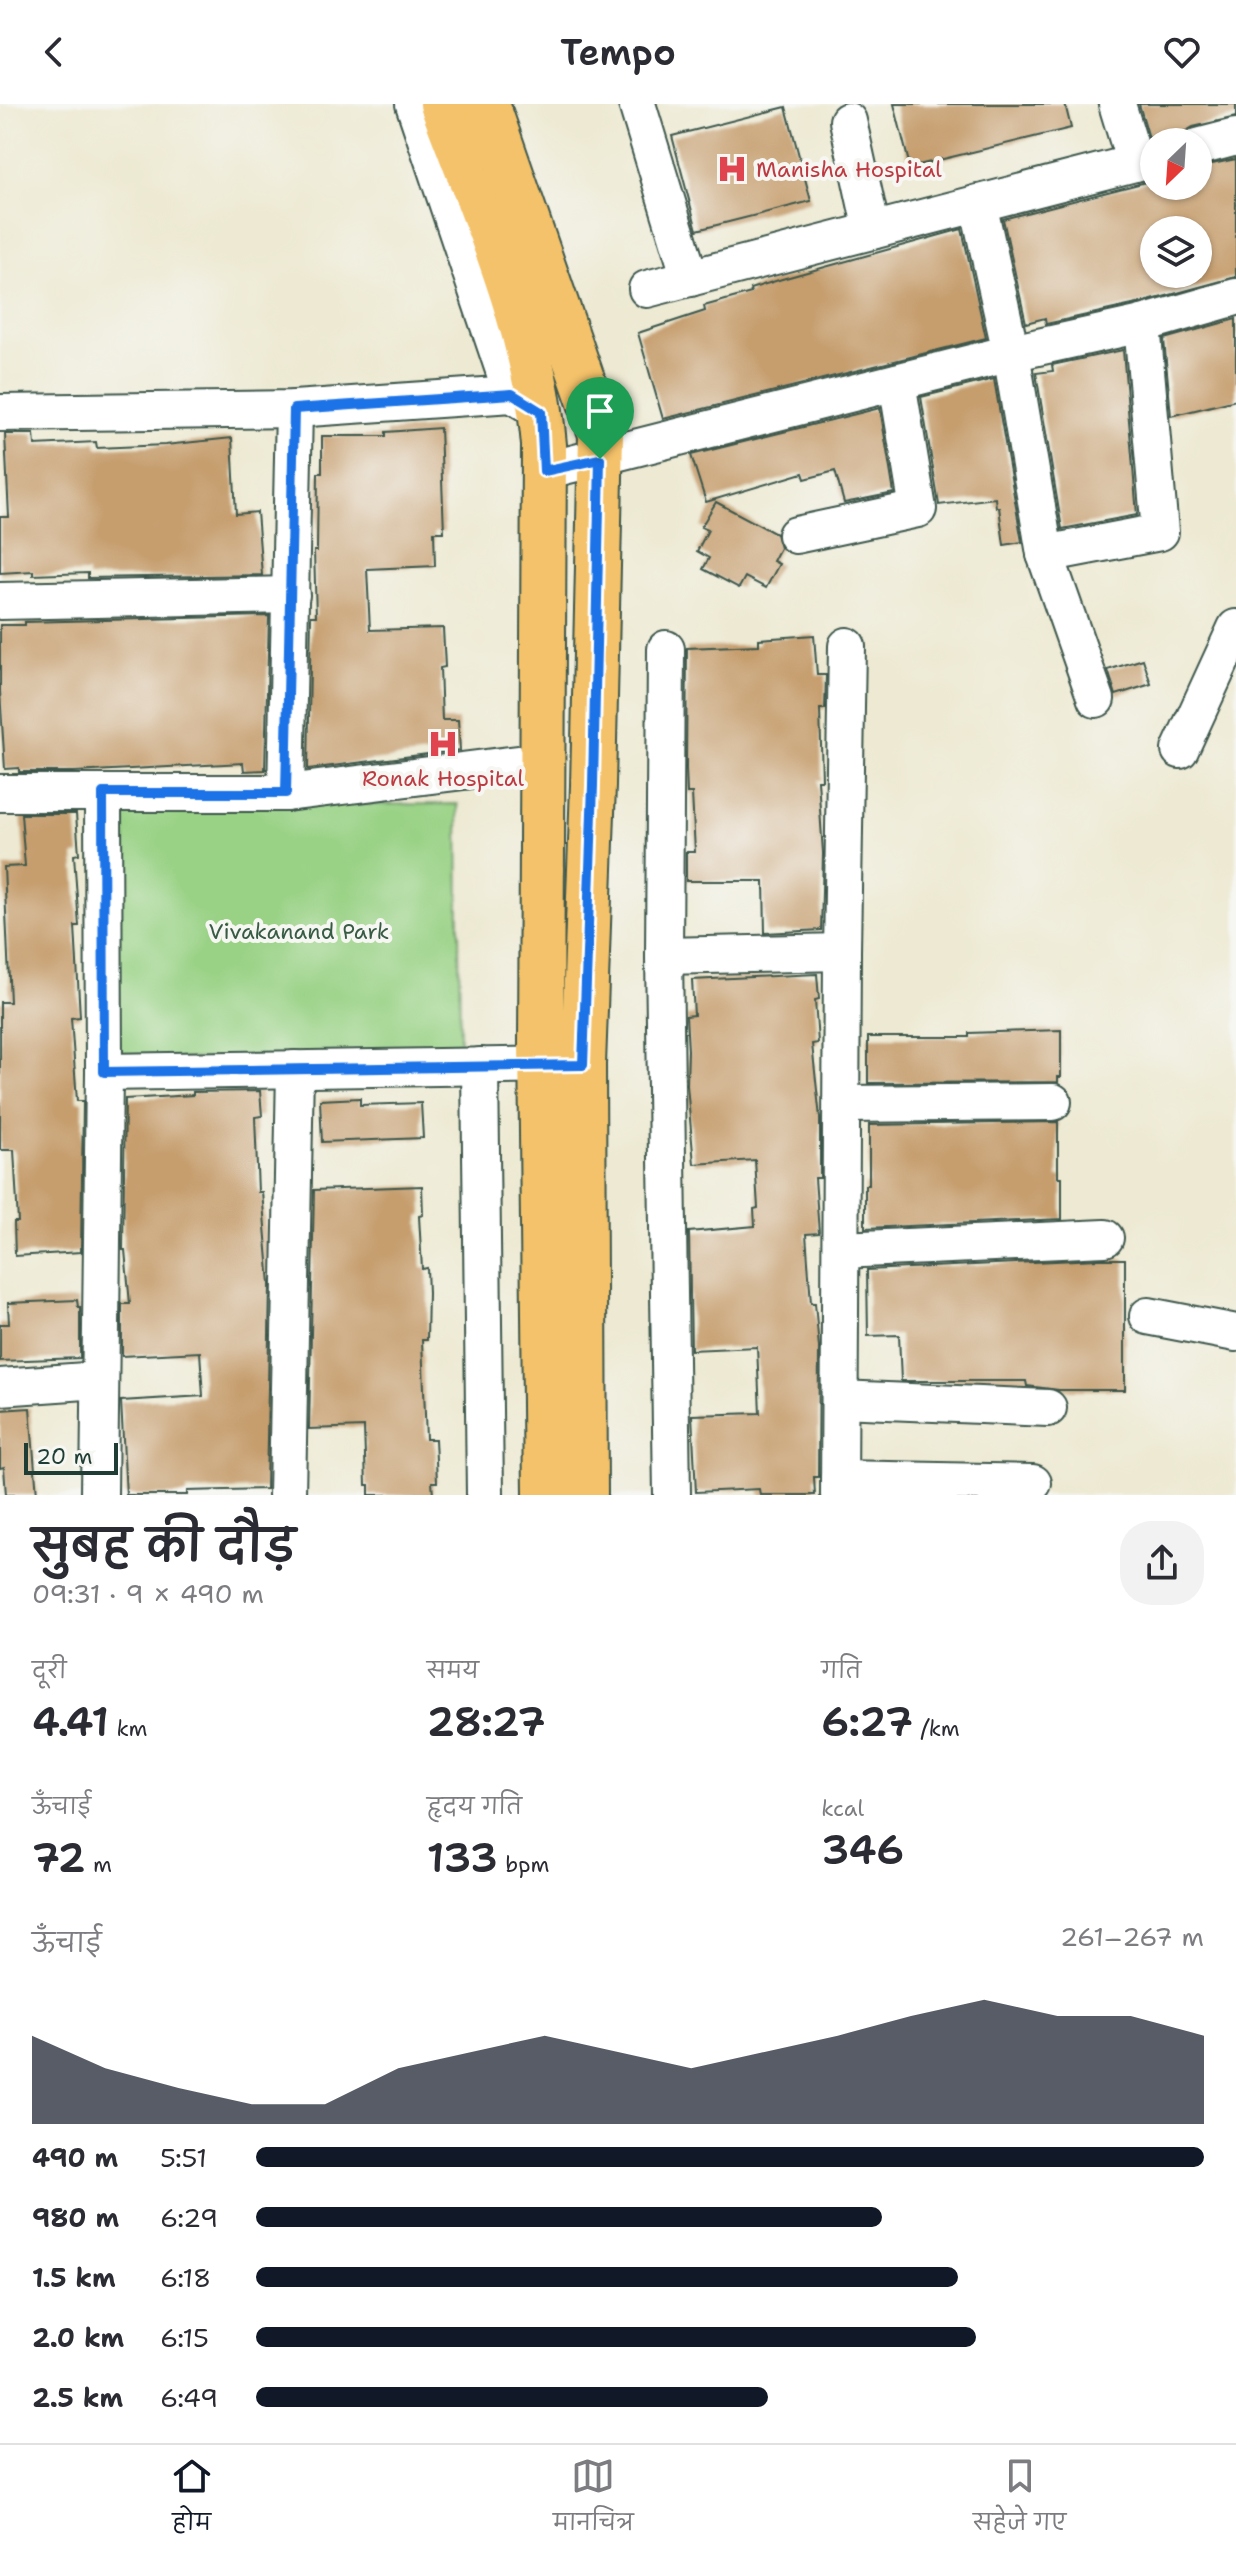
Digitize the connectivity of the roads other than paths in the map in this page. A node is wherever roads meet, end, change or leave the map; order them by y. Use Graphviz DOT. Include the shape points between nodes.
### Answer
graph roads {
  1 [pos="414,104"];
  2 [pos="442,104"];
  3 [pos="487,104"];
  4 [pos="637,104"];
  5 [pos="1117,104"];
  6 [pos="848,121"];
  7 [pos="1236,137"];
  8 [pos="1212,143"];
  9 [pos="1140,152"];
  10 [pos="1140,161"];
  11 [pos="978,203"];
  12 [pos="872,231"];
  13 [pos="690,278"];
  14 [pos="647,289"];
  15 [pos="1236,297"];
  16 [pos="1142,324"];
  17 [pos="1011,353"];
  18 [pos="897,382"];
  19 [pos="526,403"];
  20 [pos="294,409"];
  21 [pos="0,413"];
  22 [pos="600,459"];
  23 [pos="544,471"];
  24 [pos="796,535"];
  25 [pos="1045,554"];
  26 [pos="291,595"];
  27 [pos="0,601"];
  28 [pos="1236,628"];
  29 [pos="847,646"];
  30 [pos="666,649"];
  31 [pos="1096,699"];
  32 [pos="1180,750"];
  33 [pos="543,761"];
  34 [pos="0,793"];
  35 [pos="103,793"];
  36 [pos="286,793"];
  37 [pos="842,952"];
  38 [pos="664,956"];
  39 [pos="563,1065"];
  40 [pos="480,1066"];
  41 [pos="295,1069"];
  42 [pos="104,1072"];
  43 [pos="1053,1102"];
  44 [pos="843,1104"];
  45 [pos="1105,1238"];
  46 [pos="841,1250"];
  47 [pos="1148,1316"];
  48 [pos="1236,1333"];
  49 [pos="100,1380"];
  50 [pos="0,1387"];
  51 [pos="840,1399"];
  52 [pos="1048,1408"];
  53 [pos="1033,1483"];
  54 [pos="839,1487"];
  55 [pos="99,1495"];
  56 [pos="287,1495"];
  57 [pos="485,1495"];
  58 [pos="546,1495"];
  59 [pos="585,1495"];
  60 [pos="672,1495"];
  1 -- 19 [label="street"];
  2 -- 19 [label="main road" via="512,290"];
  3 -- 22 [label="main road" via="601,434"];
  4 -- 13 [label="street"];
  5 -- 9 [label="street"];
  6 -- 12 [label="street"];
  7 -- 8 [label="street"];
  10 -- 11 [label="street"];
  11 -- 12 [label="street"];
  11 -- 17 [label="street"];
  12 -- 13 [label="street"];
  13 -- 14 [label="street"];
  15 -- 16 [label="street"];
  16 -- 17 [label="street"];
  16 -- 25 [label="street" via="1160,532"];
  17 -- 18 [label="street"];
  17 -- 25 [label="street"];
  18 -- 22 [label="street"];
  18 -- 24 [label="street" via="918,509"];
  19 -- 20 [label="street"];
  19 -- 23 [label="main road"];
  20 -- 21 [label="street"];
  20 -- 26 [label="street"];
  22 -- 23 [label="street"];
  22 -- 39 [label="main road" via="593,785"];
  23 -- 33 [label="main road"];
  25 -- 31 [label="street"];
  26 -- 27 [label="street"];
  26 -- 36 [label="street"];
  28 -- 32 [label="street"];
  29 -- 37 [label="street"];
  30 -- 38 [label="street"];
  33 -- 36 [label="street"];
  33 -- 39 [label="main road"];
  34 -- 35 [label="street"];
  35 -- 36 [label="street"];
  35 -- 42 [label="street"];
  37 -- 38 [label="street"];
  37 -- 44 [label="street"];
  38 -- 60 [label="street"];
  39 -- 40 [label="street"];
  39 -- 58 [label="main road"];
  39 -- 59 [label="main road"];
  40 -- 41 [label="street"];
  40 -- 57 [label="street"];
  41 -- 42 [label="street"];
  41 -- 56 [label="street"];
  42 -- 49 [label="street"];
  43 -- 44 [label="street"];
  44 -- 46 [label="street"];
  45 -- 46 [label="street"];
  46 -- 51 [label="street"];
  47 -- 48 [label="street"];
  49 -- 50 [label="street"];
  49 -- 55 [label="street"];
  51 -- 52 [label="street"];
  51 -- 54 [label="street"];
  53 -- 54 [label="street"];
}
